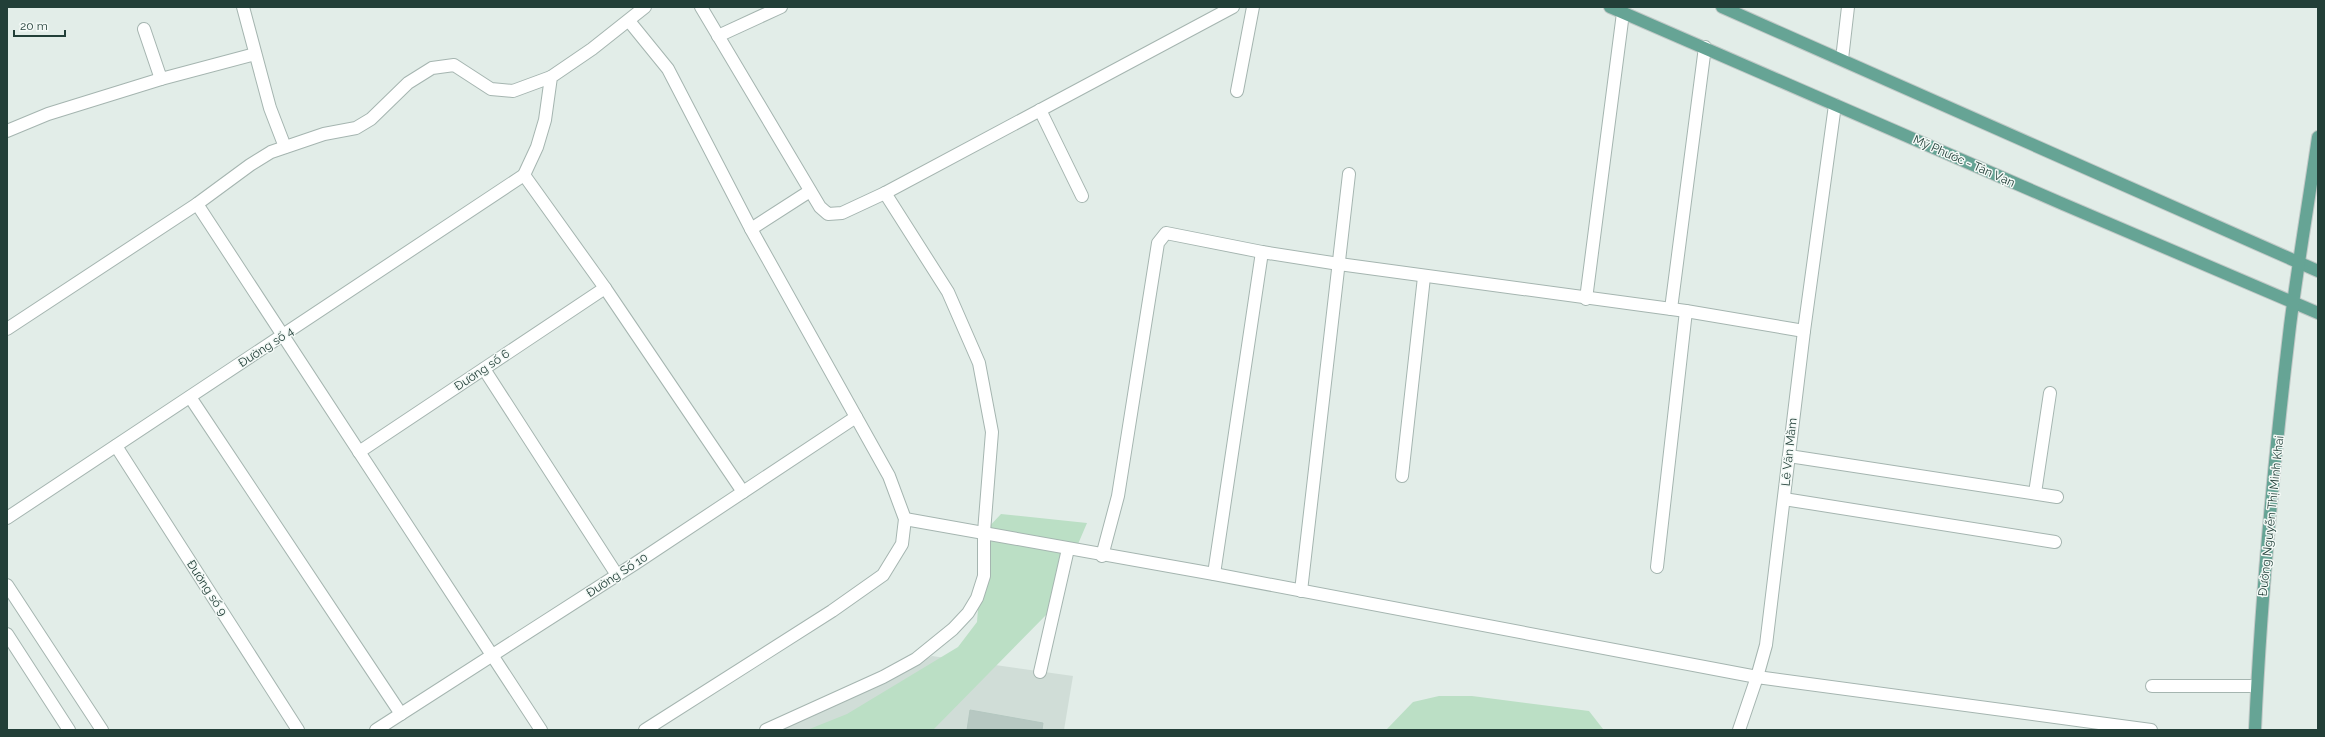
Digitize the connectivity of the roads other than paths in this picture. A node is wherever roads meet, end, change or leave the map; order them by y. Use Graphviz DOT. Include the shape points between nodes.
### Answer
graph roads {
  1 [pos="243,7"];
  2 [pos="645,7"];
  3 [pos="701,7"];
  4 [pos="781,7"];
  5 [pos="1233,7"];
  6 [pos="1253,7"];
  7 [pos="1610,7"];
  8 [pos="1722,7"];
  9 [pos="1848,7"];
  10 [pos="1623,13"];
  11 [pos="629,21"];
  12 [pos="144,29"];
  13 [pos="718,36"];
  14 [pos="1704,47"];
  15 [pos="255,54"];
  16 [pos="1842,60"];
  17 [pos="551,77"];
  18 [pos="161,79"];
  19 [pos="1237,91"];
  20 [pos="1836,105"];
  21 [pos="1040,110"];
  22 [pos="7,131"];
  23 [pos="2318,137"];
  24 [pos="285,147"];
  25 [pos="1349,174"];
  26 [pos="524,175"];
  27 [pos="810,191"];
  28 [pos="885,193"];
  29 [pos="1082,196"];
  30 [pos="197,204"];
  31 [pos="751,230"];
  32 [pos="1262,252"];
  33 [pos="2300,263"];
  34 [pos="1339,264"];
  35 [pos="2318,271"];
  36 [pos="1424,277"];
  37 [pos="605,288"];
  38 [pos="1586,299"];
  39 [pos="2294,302"];
  40 [pos="1671,309"];
  41 [pos="1686,311"];
  42 [pos="2318,313"];
  43 [pos="7,329"];
  44 [pos="1804,331"];
  45 [pos="283,336"];
  46 [pos="484,369"];
  47 [pos="2050,392"];
  48 [pos="190,397"];
  49 [pos="856,417"];
  50 [pos="116,446"];
  51 [pos="360,452"];
  52 [pos="1789,456"];
  53 [pos="1402,476"];
  54 [pos="743,492"];
  55 [pos="2035,493"];
  56 [pos="2057,497"];
  57 [pos="1784,499"];
  58 [pos="7,518"];
  59 [pos="906,519"];
  60 [pos="984,532"];
  61 [pos="2055,542"];
  62 [pos="1068,549"];
  63 [pos="1102,556"];
  64 [pos="1657,567"];
  65 [pos="1214,574"];
  66 [pos="617,575"];
  67 [pos="7,585"];
  68 [pos="1301,591"];
  69 [pos="7,634"];
  70 [pos="492,655"];
  71 [pos="1040,672"];
  72 [pos="1757,677"];
  73 [pos="2152,686"];
  74 [pos="2257,686"];
  75 [pos="400,714"];
  76 [pos="69,730"];
  77 [pos="102,730"];
  78 [pos="298,730"];
  79 [pos="376,730"];
  80 [pos="541,730"];
  81 [pos="645,730"];
  82 [pos="766,730"];
  83 [pos="1739,730"];
  84 [pos="2151,730"];
  85 [pos="2255,730"];
  1 -- 15 [label="street"];
  2 -- 11 [label="street"];
  3 -- 13 [label="street"];
  4 -- 13 [label="street"];
  5 -- 21 [label="street"];
  6 -- 19 [label="street"];
  7 -- 10 [label="main road, Mỹ Phước - Tân Vạn"];
  8 -- 16 [label="main road"];
  9 -- 16 [label="street"];
  10 -- 14 [label="main road, Mỹ Phước - Tân Vạn"];
  10 -- 38 [label="street"];
  11 -- 17 [label="street"];
  11 -- 31 [label="street" via="668,69"];
  12 -- 18 [label="street"];
  13 -- 27 [label="street"];
  14 -- 20 [label="main road, Mỹ Phước - Tân Vạn"];
  14 -- 40 [label="street"];
  15 -- 18 [label="street"];
  15 -- 24 [label="street" via="270,108"];
  16 -- 33 [label="main road"];
  17 -- 24 [label="street" via="513,91 491,89 454,66 432,68 408,83 366,122 349,130 324,134"];
  17 -- 26 [label="street" via="545,120 537,147"];
  18 -- 22 [label="street" via="48,114"];
  20 -- 39 [label="main road, Mỹ Phước - Tân Vạn"];
  20 -- 44 [label="street, Lê Văn Mầm"];
  21 -- 28 [label="street"];
  21 -- 29 [label="street"];
  23 -- 33 [label="main road"];
  24 -- 30 [label="street" via="250,165"];
  25 -- 34 [label="street"];
  26 -- 37 [label="street"];
  26 -- 45 [label="street, Đường số 4"];
  27 -- 28 [label="street" via="828,214 842,214"];
  27 -- 31 [label="street"];
  28 -- 60 [label="street" via="948,292 978,363 992,432"];
  30 -- 43 [label="street"];
  30 -- 45 [label="street"];
  31 -- 49 [label="street"];
  32 -- 34 [label="street"];
  32 -- 63 [label="street" via="1176,233 1166,233 1158,243 1118,496"];
  32 -- 65 [label="street"];
  33 -- 35 [label="main road"];
  33 -- 39 [label="main road, Đường Nguyễn Thị Minh Khai"];
  34 -- 36 [label="street"];
  34 -- 68 [label="street"];
  36 -- 38 [label="street"];
  36 -- 53 [label="street"];
  37 -- 46 [label="street, Đường số 6"];
  37 -- 54 [label="street"];
  38 -- 40 [label="street"];
  39 -- 42 [label="main road, Mỹ Phước - Tân Vạn"];
  39 -- 74 [label="main road, Đường Nguyễn Thị Minh Khai" via="2268,535"];
  40 -- 41 [label="street"];
  41 -- 44 [label="street"];
  41 -- 64 [label="street"];
  44 -- 52 [label="street, Lê Văn Mầm"];
  45 -- 48 [label="street, Đường số 4"];
  45 -- 51 [label="street"];
  46 -- 51 [label="street, Đường số 6"];
  46 -- 66 [label="street"];
  47 -- 55 [label="street"];
  48 -- 50 [label="street, Đường số 4"];
  48 -- 75 [label="street"];
  49 -- 54 [label="street, Đường Số 10"];
  49 -- 59 [label="street" via="889,476"];
  50 -- 58 [label="street, Đường số 4"];
  50 -- 78 [label="street, Đường số 9"];
  51 -- 70 [label="street"];
  52 -- 55 [label="street"];
  52 -- 57 [label="street, Lê Văn Mầm"];
  54 -- 66 [label="street, Đường Số 10"];
  55 -- 56 [label="street"];
  57 -- 61 [label="street"];
  57 -- 72 [label="street, Lê Văn Mầm" via="1766,645"];
  59 -- 60 [label="street"];
  59 -- 81 [label="street" via="902,544 883,575 832,611"];
  60 -- 62 [label="street"];
  60 -- 82 [label="street" via="984,576 977,598 968,613 953,629 916,659"];
  62 -- 63 [label="street"];
  62 -- 71 [label="street"];
  63 -- 65 [label="street"];
  65 -- 68 [label="street"];
  66 -- 70 [label="street, Đường Số 10"];
  67 -- 77 [label="street"];
  68 -- 72 [label="street"];
  69 -- 76 [label="street"];
  70 -- 75 [label="street, Đường Số 10"];
  70 -- 80 [label="street"];
  72 -- 83 [label="street, Lê Văn Mầm"];
  72 -- 84 [label="street"];
  73 -- 74 [label="street"];
  74 -- 85 [label="main road, Đường Nguyễn Thị Minh Khai"];
  75 -- 79 [label="street, Đường Số 10"];
}
